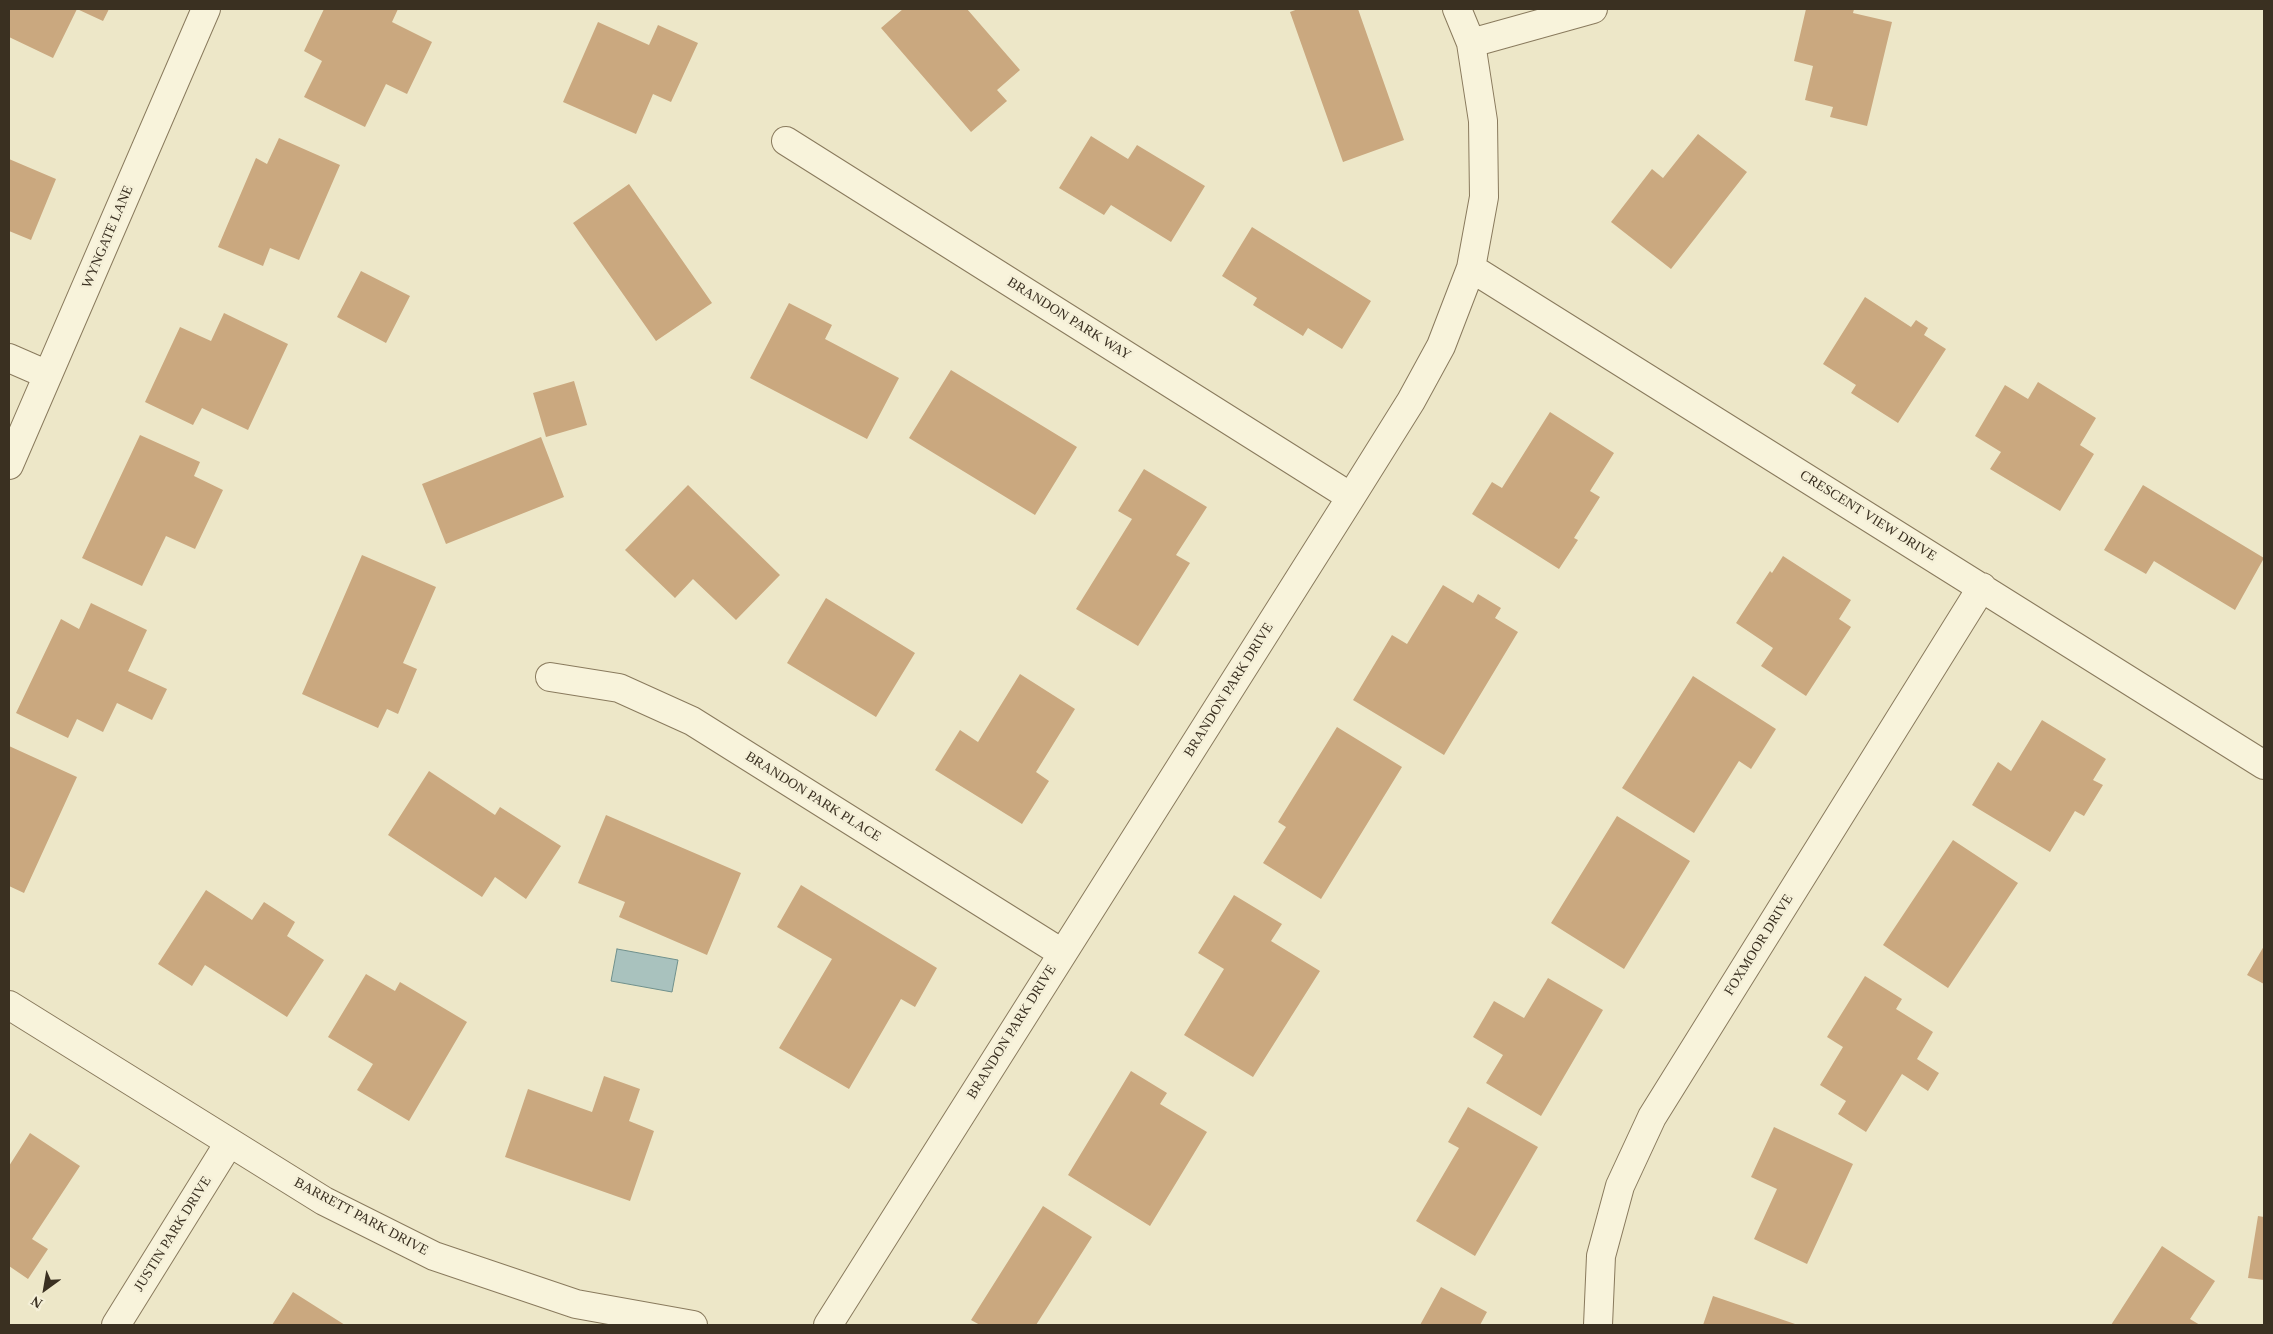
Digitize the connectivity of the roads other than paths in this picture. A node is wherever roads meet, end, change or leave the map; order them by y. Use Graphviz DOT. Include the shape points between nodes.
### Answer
graph roads {
  1 [pos="206,9"];
  2 [pos="1457,9"];
  3 [pos="1593,9"];
  4 [pos="1471,44"];
  5 [pos="786,141"];
  6 [pos="1471,268"];
  7 [pos="9,358"];
  8 [pos="48,375"];
  9 [pos="9,465"];
  10 [pos="1351,497"];
  11 [pos="1982,588"];
  12 [pos="550,677"];
  13 [pos="2264,765"];
  14 [pos="1062,953"];
  15 [pos="9,1005"];
  16 [pos="230,1143"];
  17 [pos="116,1325"];
  18 [pos="693,1325"];
  19 [pos="828,1325"];
  20 [pos="1598,1325"];
  1 -- 8 [label="street, WYNGATE LANE"];
  2 -- 4 [label="street, BRANDON PARK DRIVE"];
  3 -- 4 [label="street"];
  4 -- 6 [label="street, BRANDON PARK DRIVE" via="1483,121 1484,197"];
  5 -- 10 [label="street, BRANDON PARK WAY"];
  6 -- 10 [label="street, BRANDON PARK DRIVE" via="1441,346"];
  6 -- 11 [label="street, CRESCENT VIEW DRIVE"];
  7 -- 8 [label="street"];
  8 -- 9 [label="street, WYNGATE LANE"];
  10 -- 14 [label="street, BRANDON PARK DRIVE"];
  11 -- 13 [label="street, CRESCENT VIEW DRIVE"];
  11 -- 20 [label="street, FOXMOOR DRIVE" via="1652,1117 1620,1186 1601,1256"];
  12 -- 14 [label="street, BRANDON PARK PLACE" via="619,688 692,721"];
  14 -- 19 [label="street, BRANDON PARK DRIVE"];
  15 -- 16 [label="street, BARRETT PARK DRIVE"];
  16 -- 17 [label="street, JUSTIN PARK DRIVE"];
  16 -- 18 [label="street, BARRETT PARK DRIVE" via="324,1202 434,1256 576,1304"];
}
